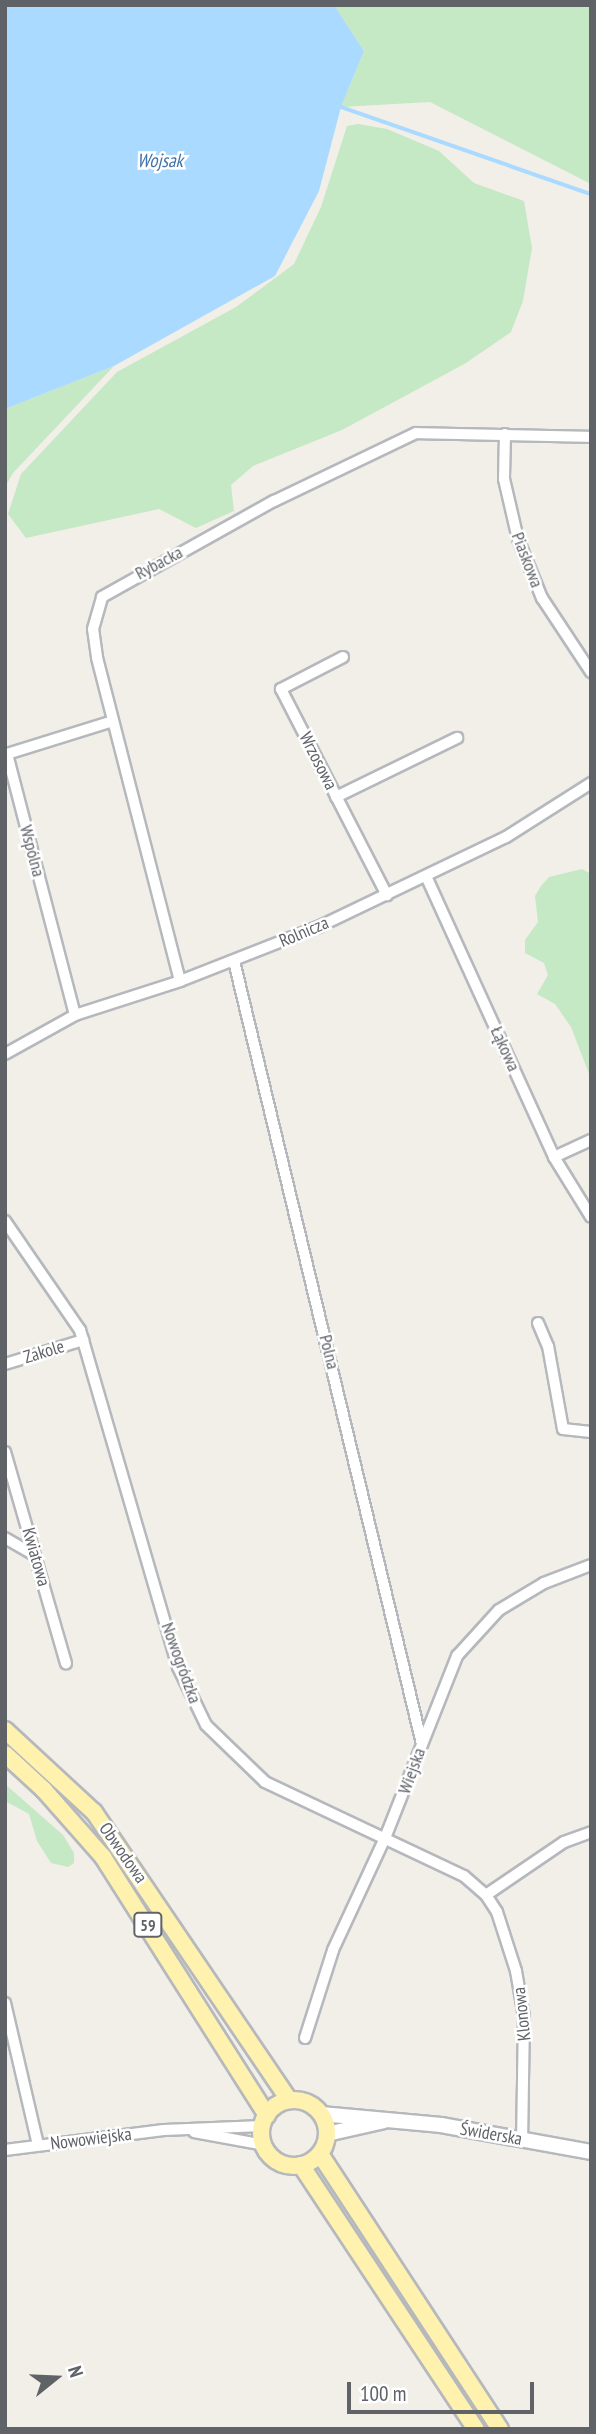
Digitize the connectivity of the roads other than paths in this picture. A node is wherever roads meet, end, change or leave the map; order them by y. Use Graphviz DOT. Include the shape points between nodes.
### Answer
graph roads {
  1 [pos="505,434"];
  2 [pos="591,437"];
  3 [pos="343,657"];
  4 [pos="591,673"];
  5 [pos="113,721"];
  6 [pos="457,738"];
  7 [pos="591,783"];
  8 [pos="336,797"];
  9 [pos="426,877"];
  10 [pos="387,895"];
  11 [pos="234,961"];
  12 [pos="180,981"];
  13 [pos="75,1015"];
  14 [pos="5,1054"];
  15 [pos="591,1140"];
  16 [pos="554,1157"];
  17 [pos="591,1217"];
  18 [pos="5,1221"];
  19 [pos="538,1323"];
  20 [pos="83,1340"];
  21 [pos="5,1364"];
  22 [pos="591,1432"];
  23 [pos="5,1452"];
  24 [pos="5,1538"];
  25 [pos="35,1555"];
  26 [pos="591,1565"];
  27 [pos="66,1663"];
  28 [pos="5,1730"];
  29 [pos="422,1744"];
  30 [pos="5,1754"];
  31 [pos="591,1832"];
  32 [pos="386,1838"];
  33 [pos="486,1895"];
  34 [pos="5,2003"];
  35 [pos="305,2038"];
  36 [pos="289,2100"];
  37 [pos="321,2114"];
  38 [pos="391,2119"];
  39 [pos="264,2120"];
  40 [pos="177,2130"];
  41 [pos="327,2134"];
  42 [pos="522,2139"];
  43 [pos="38,2145"];
  44 [pos="264,2145"];
  45 [pos="5,2150"];
  46 [pos="591,2152"];
  47 [pos="320,2154"];
  48 [pos="301,2165"];
  49 [pos="476,2429"];
  50 [pos="500,2429"];
  1 -- 2 [label="street, Rybacka"];
  1 -- 4 [label="street, Piaskowa" via="503,479 518,539 542,598"];
  1 -- 5 [label="street, Rybacka" via="416,433 398,439 111,589 94,613 93,629"];
  3 -- 8 [label="street, Wrzosowa" via="281,689"];
  5 -- 12 [label="street, Rybacka"];
  5 -- 13 [label="street, Wspólna" via="7,754"];
  6 -- 8 [label="street"];
  7 -- 9 [label="street, Rolnicza" via="506,837"];
  8 -- 10 [label="street, Wrzosowa"];
  9 -- 10 [label="street, Rolnicza"];
  9 -- 16 [label="street, Łąkowa"];
  10 -- 11 [label="street, Rolnicza"];
  11 -- 12 [label="street, Rolnicza"];
  11 -- 29 [label="street, Polna"];
  12 -- 13 [label="street, Rolnicza"];
  13 -- 14 [label="street, Rolnicza"];
  15 -- 16 [label="street"];
  16 -- 17 [label="street, Łąkowa"];
  18 -- 20 [label="street, Nowogródzka" via="73,1317"];
  19 -- 22 [label="street" via="548,1346 563,1429"];
  20 -- 21 [label="street, Zakole"];
  20 -- 32 [label="street, Nowogródzka" via="178,1667 197,1711 218,1741 265,1782"];
  23 -- 25 [label="street, Kwiatowa"];
  24 -- 25 [label="street"];
  25 -- 27 [label="street, Kwiatowa"];
  26 -- 29 [label="street, Wiejska" via="520,1596 484,1623 457,1656"];
  28 -- 36 [label="main road, Obwodowa / 59" via="94,1812"];
  29 -- 32 [label="street, Wiejska"];
  30 -- 39 [label="main road, Obwodowa / 59" via="103,1857"];
  31 -- 33 [label="street" via="564,1842"];
  32 -- 33 [label="street, Nowogródzka" via="464,1876"];
  32 -- 35 [label="street, Wiejska" via="333,1951"];
  33 -- 42 [label="street, Klonowa" via="504,1929 521,1995 526,2039"];
  34 -- 43 [label="street"];
  36 -- 37 [label="main road" via="307,2102"];
  36 -- 39 [label="main road"];
  37 -- 38 [label="street, Świderska"];
  37 -- 41 [label="main road"];
  38 -- 41 [label="street, Świderska"];
  38 -- 42 [label="street, Świderska"];
  39 -- 40 [label="street, Nowowiejska"];
  39 -- 44 [label="main road, Obwodowa / 59"];
  40 -- 43 [label="street, Nowowiejska"];
  40 -- 44 [label="street, Nowowiejska"];
  41 -- 47 [label="main road"];
  42 -- 46 [label="street, Świderska"];
  43 -- 45 [label="street, Nowowiejska"];
  44 -- 48 [label="main road" via="279,2162"];
  47 -- 48 [label="main road"];
  47 -- 50 [label="main road"];
  48 -- 49 [label="main road"];
}
